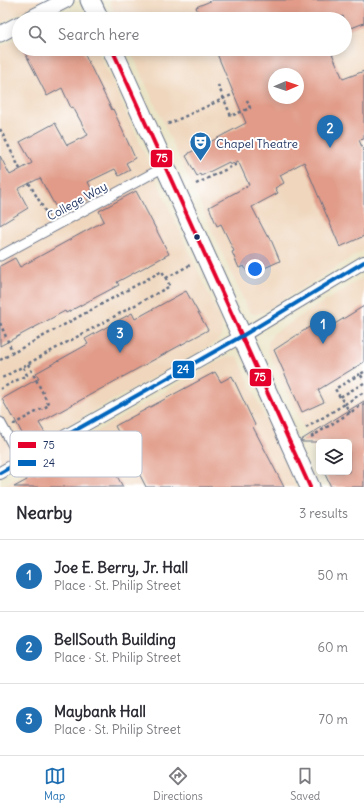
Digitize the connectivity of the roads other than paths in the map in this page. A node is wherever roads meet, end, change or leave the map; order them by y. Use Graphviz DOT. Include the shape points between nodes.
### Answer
graph roads {
  1 [pos="66,0"];
  2 [pos="90,0"];
  3 [pos="43,12"];
  4 [pos="96,12"];
  5 [pos="12,28"];
  6 [pos="0,34"];
  7 [pos="115,56"];
  8 [pos="166,166"];
  9 [pos="0,256"];
  10 [pos="364,262"];
  11 [pos="242,336"];
  12 [pos="0,422"];
  13 [pos="74,431"];
  14 [pos="10,441"];
  15 [pos="10,467"];
  16 [pos="0,473"];
  17 [pos="310,487"];
  1 -- 3 [label="street"];
  2 -- 4 [label="main road"];
  5 -- 6 [label="street"];
  7 -- 8 [label="main road"];
  8 -- 9 [label="street, College Way"];
  8 -- 11 [label="main road"];
  10 -- 11 [label="street"];
  11 -- 13 [label="street"];
  11 -- 17 [label="main road"];
  12 -- 14 [label="street"];
  15 -- 16 [label="street"];
}
